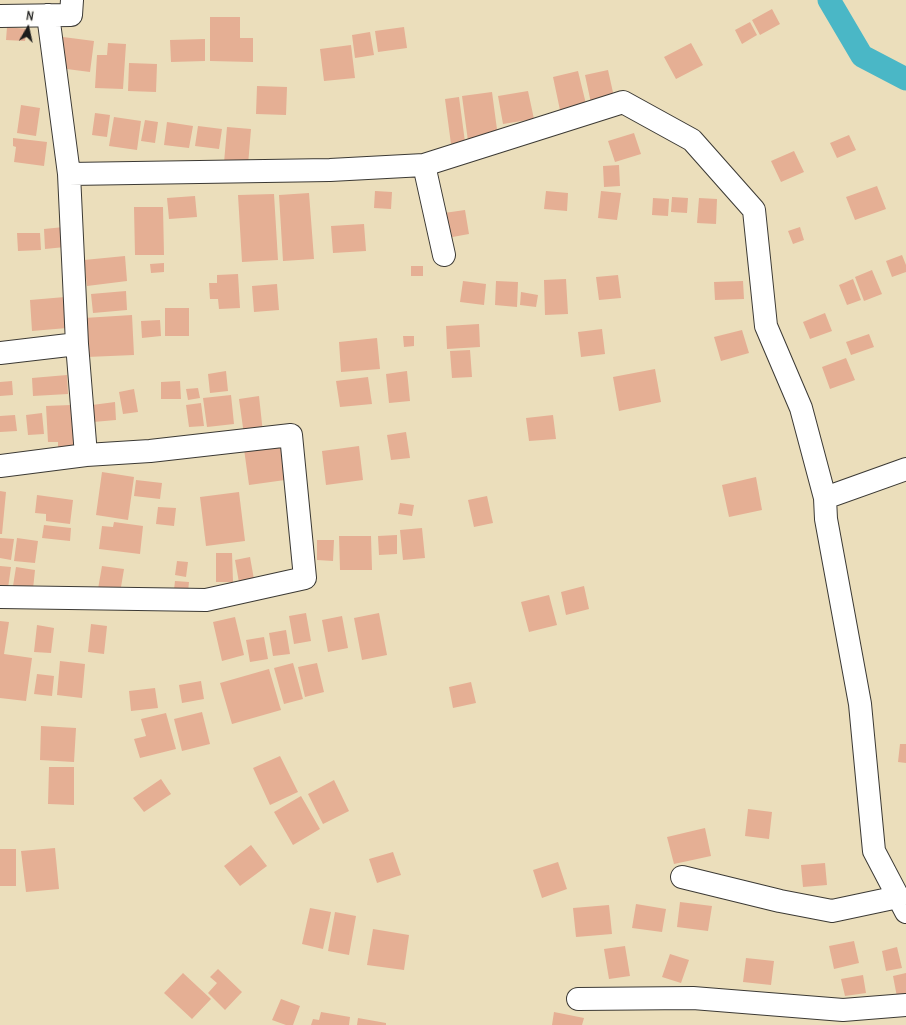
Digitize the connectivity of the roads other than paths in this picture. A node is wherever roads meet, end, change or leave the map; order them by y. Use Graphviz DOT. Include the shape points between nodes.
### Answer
graph roads {
  1 [pos="72,0"];
  2 [pos="48,15"];
  3 [pos="0,16"];
  4 [pos="424,166"];
  5 [pos="69,174"];
  6 [pos="444,255"];
  7 [pos="77,344"];
  8 [pos="0,353"];
  9 [pos="86,455"];
  10 [pos="0,466"];
  11 [pos="906,469"];
  12 [pos="825,498"];
  13 [pos="0,597"];
  14 [pos="682,877"];
  15 [pos="902,905"];
  16 [pos="578,999"];
  17 [pos="906,1005"];
  1 -- 2 [label="street" via="71,15"];
  2 -- 3 [label="street"];
  2 -- 5 [label="street"];
  4 -- 5 [label="street"];
  4 -- 6 [label="street"];
  4 -- 12 [label="street" via="623,102 692,140 754,210 766,326 801,408"];
  5 -- 7 [label="street"];
  7 -- 8 [label="street"];
  7 -- 9 [label="street"];
  9 -- 10 [label="street"];
  9 -- 13 [label="street" via="150,451 291,435 305,578 206,600"];
  11 -- 12 [label="street"];
  12 -- 15 [label="street" via="826,519 860,704 874,851"];
  14 -- 15 [label="street" via="832,911"];
  16 -- 17 [label="street" via="693,998 843,1010"];
}
